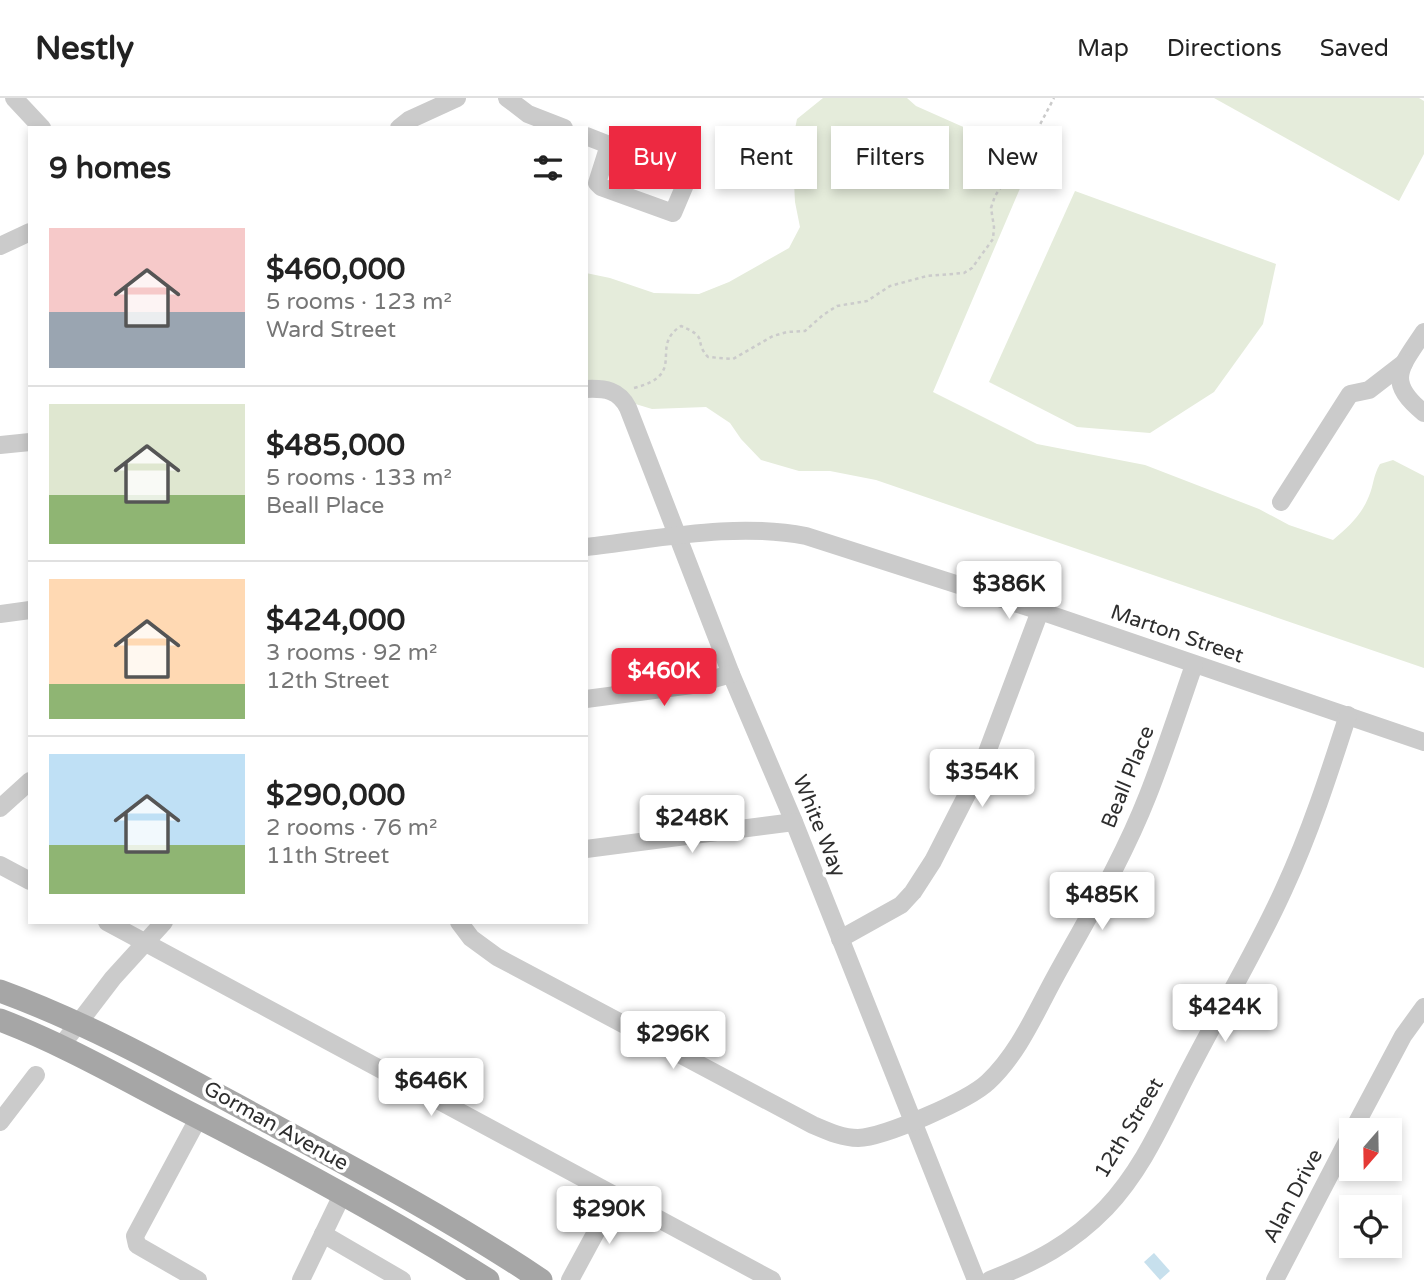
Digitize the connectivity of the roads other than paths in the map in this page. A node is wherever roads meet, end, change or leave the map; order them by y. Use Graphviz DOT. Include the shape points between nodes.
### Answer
graph roads {
  1 [pos="15,98"];
  2 [pos="457,98"];
  3 [pos="507,98"];
  4 [pos="525,121"];
  5 [pos="40,126"];
  6 [pos="401,126"];
  7 [pos="553,126"];
  8 [pos="588,137"];
  9 [pos="609,145"];
  10 [pos="28,233"];
  11 [pos="0,246"];
  12 [pos="1424,332"];
  13 [pos="1404,363"];
  14 [pos="588,389"];
  15 [pos="1424,413"];
  16 [pos="28,442"];
  17 [pos="0,445"];
  18 [pos="1281,502"];
  19 [pos="679,536"];
  20 [pos="588,547"];
  21 [pos="28,610"];
  22 [pos="1040,611"];
  23 [pos="0,614"];
  24 [pos="1194,665"];
  25 [pos="731,674"];
  26 [pos="588,699"];
  27 [pos="1348,715"];
  28 [pos="1424,742"];
  29 [pos="28,783"];
  30 [pos="0,808"];
  31 [pos="794,822"];
  32 [pos="588,849"];
  33 [pos="0,865"];
  34 [pos="28,880"];
  35 [pos="111,924"];
  36 [pos="162,924"];
  37 [pos="460,924"];
  38 [pos="840,939"];
  39 [pos="145,943"];
  40 [pos="0,991"];
  41 [pos="1424,1007"];
  42 [pos="0,1020"];
  43 [pos="79,1023"];
  44 [pos="61,1046"];
  45 [pos="36,1075"];
  46 [pos="199,1118"];
  47 [pos="1359,1118"];
  48 [pos="913,1120"];
  49 [pos="0,1122"];
  50 [pos="1339,1157"];
  51 [pos="342,1195"];
  52 [pos="616,1195"];
  53 [pos="323,1234"];
  54 [pos="198,1280"];
  55 [pos="301,1280"];
  56 [pos="402,1280"];
  57 [pos="488,1280"];
  58 [pos="541,1280"];
  59 [pos="570,1280"];
  60 [pos="772,1280"];
  61 [pos="976,1280"];
  62 [pos="990,1280"];
  63 [pos="1275,1280"];
  1 -- 5 [label="street"];
  2 -- 6 [label="street"];
  3 -- 4 [label="street"];
  4 -- 7 [label="street"];
  8 -- 9 [label="street"];
  9 -- 9 [label="street" via="682,174 687,180 673,213 597,183"];
  10 -- 11 [label="street"];
  12 -- 13 [label="street"];
  13 -- 15 [label="street" via="1399,385"];
  13 -- 18 [label="street" via="1369,390 1350,394"];
  14 -- 19 [label="street, White Way" via="604,389 624,400"];
  16 -- 17 [label="street"];
  19 -- 20 [label="street, Marton Street"];
  19 -- 22 [label="street, Marton Street" via="752,530 806,536"];
  19 -- 25 [label="street, White Way"];
  21 -- 23 [label="street"];
  22 -- 24 [label="street, Marton Street"];
  22 -- 38 [label="street" via="983,763 924,876 901,905"];
  24 -- 27 [label="street, Marton Street"];
  24 -- 48 [label="street, Beall Place" via="1129,837 1010,1057 975,1093"];
  25 -- 26 [label="street" via="692,685"];
  25 -- 31 [label="street, White Way"];
  27 -- 28 [label="street, Marton Street"];
  27 -- 62 [label="street, 12th Street" via="1283,892 1137,1168 1107,1206 1072,1238 1035,1261"];
  29 -- 30 [label="street"];
  31 -- 32 [label="street"];
  31 -- 38 [label="street, White Way"];
  33 -- 34 [label="street"];
  35 -- 39 [label="street"];
  36 -- 39 [label="street"];
  37 -- 48 [label="street, Beall Place" via="497,957 813,1125 857,1138"];
  38 -- 48 [label="street, White Way"];
  39 -- 43 [label="street"];
  39 -- 52 [label="street"];
  40 -- 43 [label="main road, Gorman Avenue"];
  41 -- 47 [label="street, Alan Drive" via="1403,1036"];
  42 -- 44 [label="main road, Gorman Avenue"];
  43 -- 44 [label="street"];
  43 -- 58 [label="main road, Gorman Avenue" via="335,1158"];
  44 -- 46 [label="main road, Gorman Avenue"];
  45 -- 49 [label="street"];
  46 -- 51 [label="main road, Gorman Avenue"];
  46 -- 54 [label="street" via="135,1236 146,1252"];
  48 -- 61 [label="street, White Way"];
  50 -- 63 [label="street, Alan Drive"];
  51 -- 53 [label="street"];
  51 -- 57 [label="main road, Gorman Avenue"];
  52 -- 59 [label="street"];
  52 -- 60 [label="street"];
  53 -- 55 [label="street"];
  53 -- 56 [label="street"];
}
